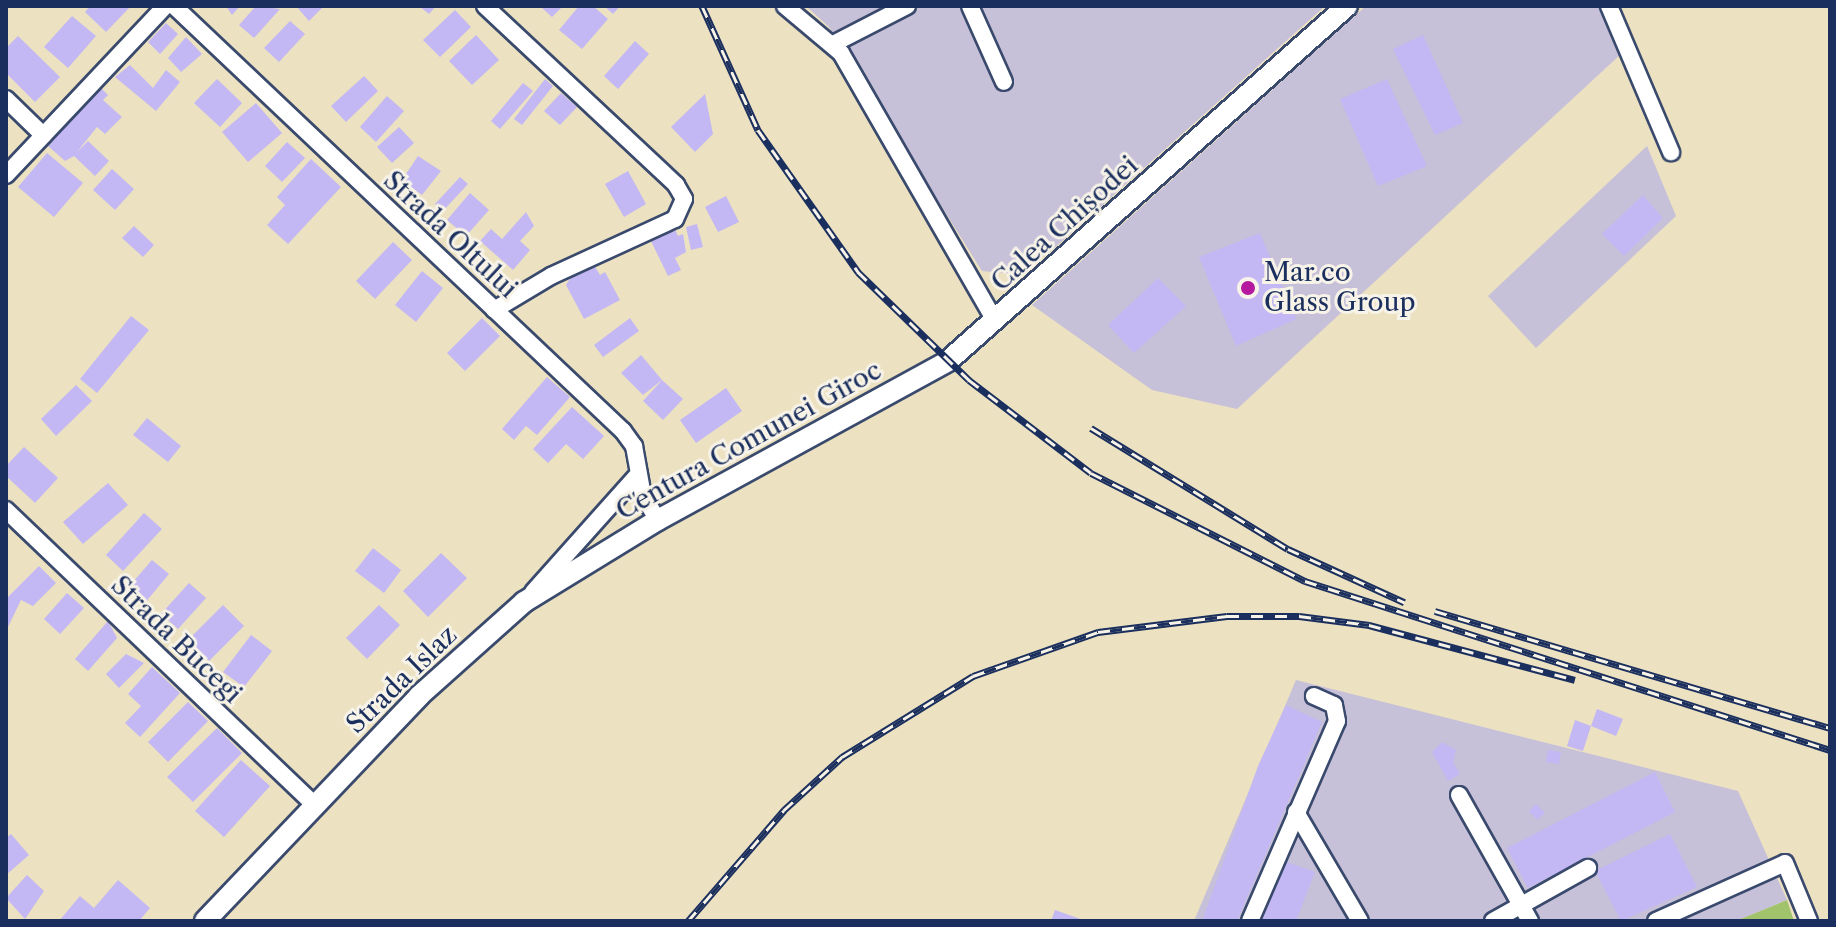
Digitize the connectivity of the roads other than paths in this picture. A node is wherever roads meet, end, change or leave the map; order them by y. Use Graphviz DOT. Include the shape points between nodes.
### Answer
graph roads {
  1 [pos="165,6"];
  2 [pos="174,6"];
  3 [pos="485,6"];
  4 [pos="785,6"];
  5 [pos="907,6"];
  6 [pos="970,6"];
  7 [pos="1347,6"];
  8 [pos="1609,6"];
  9 [pos="835,43"];
  10 [pos="1004,82"];
  11 [pos="6,99"];
  12 [pos="43,135"];
  13 [pos="1671,152"];
  14 [pos="6,175"];
  15 [pos="494,310"];
  16 [pos="995,321"];
  17 [pos="636,477"];
  18 [pos="6,510"];
  19 [pos="658,520"];
  20 [pos="524,602"];
  21 [pos="1314,696"];
  22 [pos="1459,795"];
  23 [pos="314,804"];
  24 [pos="1296,812"];
  25 [pos="1588,868"];
  26 [pos="1519,906"];
  27 [pos="205,921"];
  28 [pos="1250,921"];
  29 [pos="1360,921"];
  30 [pos="1493,921"];
  31 [pos="1530,921"];
  32 [pos="1656,921"];
  33 [pos="1809,921"];
  1 -- 12 [label="street"];
  2 -- 15 [label="street, Strada Oltului"];
  3 -- 15 [label="street" via="676,185 684,199 675,219 551,276"];
  4 -- 9 [label="street, Calea Chișodei"];
  5 -- 9 [label="street"];
  6 -- 10 [label="street"];
  7 -- 16 [label="main road, Calea Chișodei"];
  8 -- 13 [label="street"];
  9 -- 16 [label="street, Calea Chișodei"];
  11 -- 12 [label="street"];
  12 -- 14 [label="street"];
  15 -- 17 [label="street, Strada Oltului" via="623,431 634,446"];
  16 -- 19 [label="main road, Centura Comunei Giroc" via="920,378"];
  17 -- 19 [label="street, Strada Oltului"];
  17 -- 20 [label="street, Strada Islaz"];
  18 -- 23 [label="street, Strada Bucegi"];
  19 -- 20 [label="main road, Centura Comunei Giroc"];
  20 -- 23 [label="main road, Strada Islaz" via="419,696"];
  21 -- 24 [label="street" via="1334,705 1337,721"];
  22 -- 26 [label="street"];
  23 -- 27 [label="main road, Strada Islaz"];
  24 -- 28 [label="street"];
  24 -- 29 [label="street"];
  25 -- 26 [label="street"];
  26 -- 30 [label="street"];
  26 -- 31 [label="street"];
  32 -- 33 [label="street" via="1785,863"];
}
